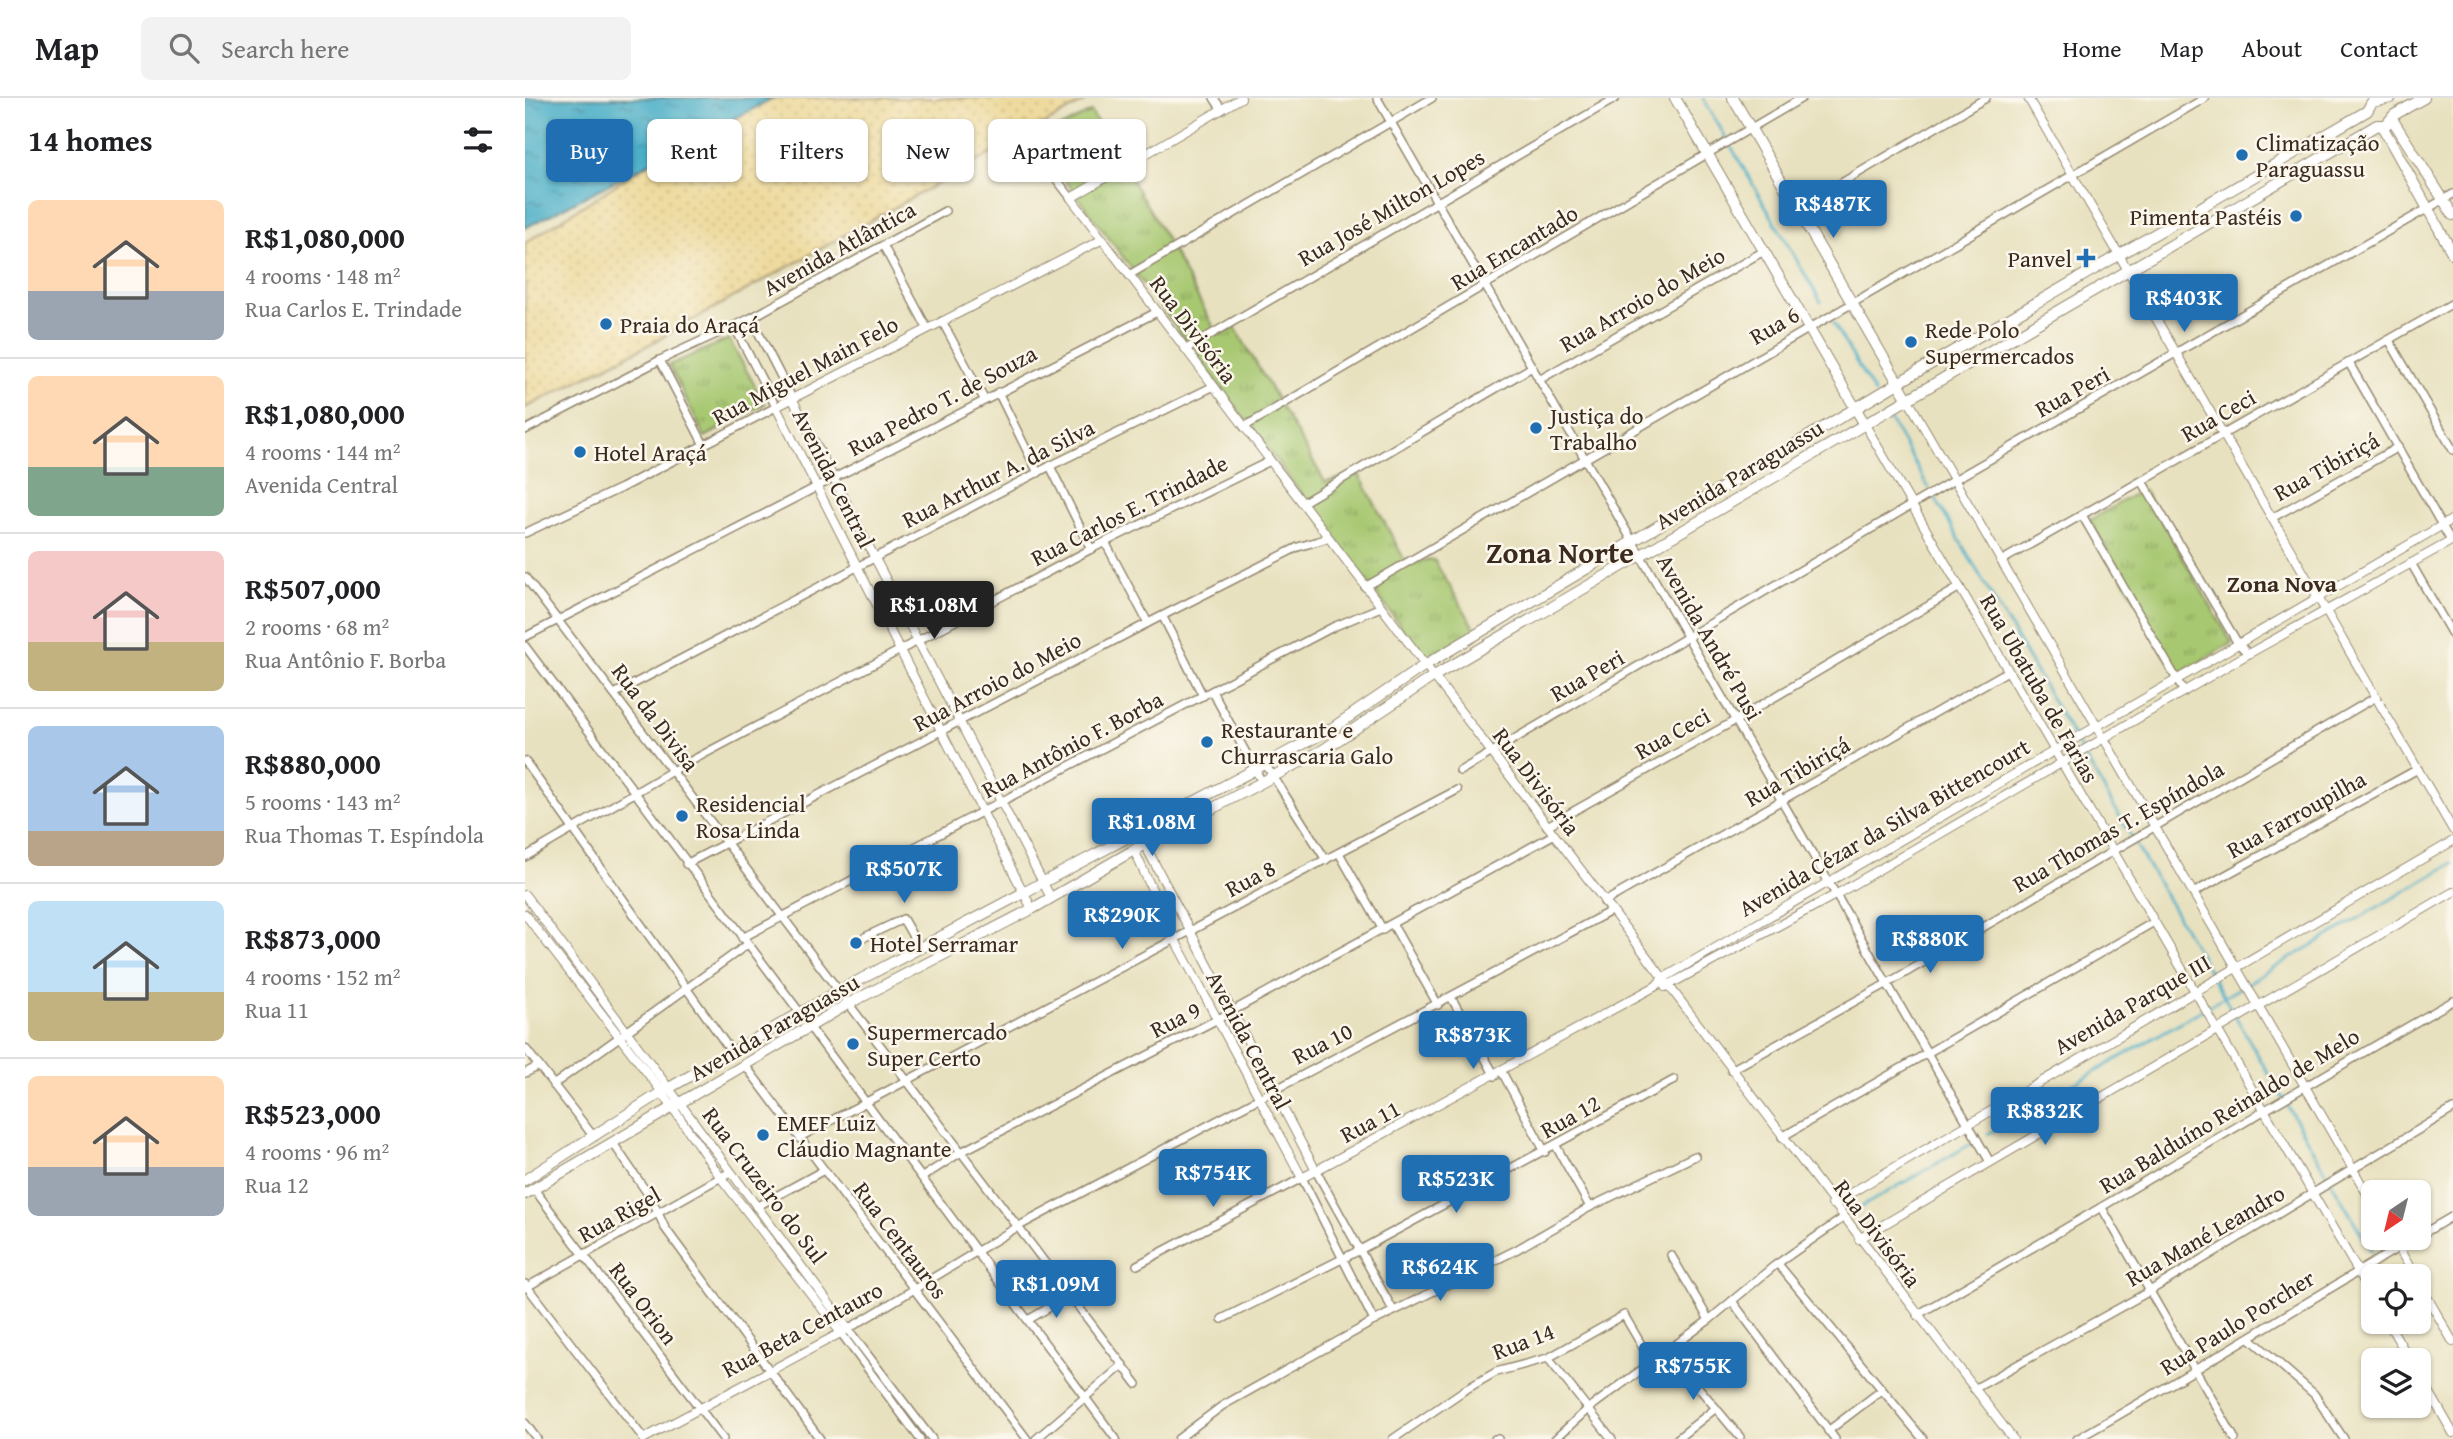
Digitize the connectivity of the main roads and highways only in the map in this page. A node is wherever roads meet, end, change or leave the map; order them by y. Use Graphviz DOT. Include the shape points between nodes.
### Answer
graph roads {
  1 [pos="1675,98"];
  2 [pos="1733,98"];
  3 [pos="2424,98"];
  4 [pos="2385,99"];
  5 [pos="2367,105"];
  6 [pos="2393,117"];
  7 [pos="2379,126"];
  8 [pos="2252,178"];
  9 [pos="2261,193"];
  10 [pos="2449,196"];
  11 [pos="2453,215"];
  12 [pos="2453,254"];
  13 [pos="1898,383"];
  14 [pos="1907,398"];
  15 [pos="1855,410"];
  16 [pos="1864,423"];
  17 [pos="525,1180"];
  18 [pos="530,1192"];
  1 -- 15 [label="main road, Rua Ubatuba de Farias"];
  2 -- 13 [label="main road, Rua Ubatuba de Farias"];
  3 -- 6 [label="main road, Avenida Paraguassu"];
  4 -- 5 [label="main road, Avenida Paraguassu"];
  4 -- 6 [label="main road" via="2392,105"];
  5 -- 7 [label="main road" via="2368,118"];
  5 -- 8 [label="main road, Avenida Paraguassu"];
  6 -- 7 [label="main road, Avenida Paraguassu"];
  6 -- 10 [label="main road"];
  7 -- 9 [label="main road, Avenida Paraguassu"];
  7 -- 12 [label="main road"];
  8 -- 9 [label="main road"];
  8 -- 13 [label="main road, Avenida Paraguassu"];
  9 -- 14 [label="main road, Avenida Paraguassu"];
  10 -- 11 [label="main road"];
  13 -- 14 [label="main road, Rua Ubatuba de Farias"];
  13 -- 15 [label="main road, Avenida Paraguassu"];
  14 -- 16 [label="main road, Avenida Paraguassu"];
  15 -- 16 [label="main road, Rua Ubatuba de Farias"];
  15 -- 17 [label="main road, Avenida Paraguassu" via="1426,665 1331,729 839,991 666,1090"];
  16 -- 18 [label="main road, Avenida Paraguassu" via="1434,676 1323,750 848,1004"];
}
